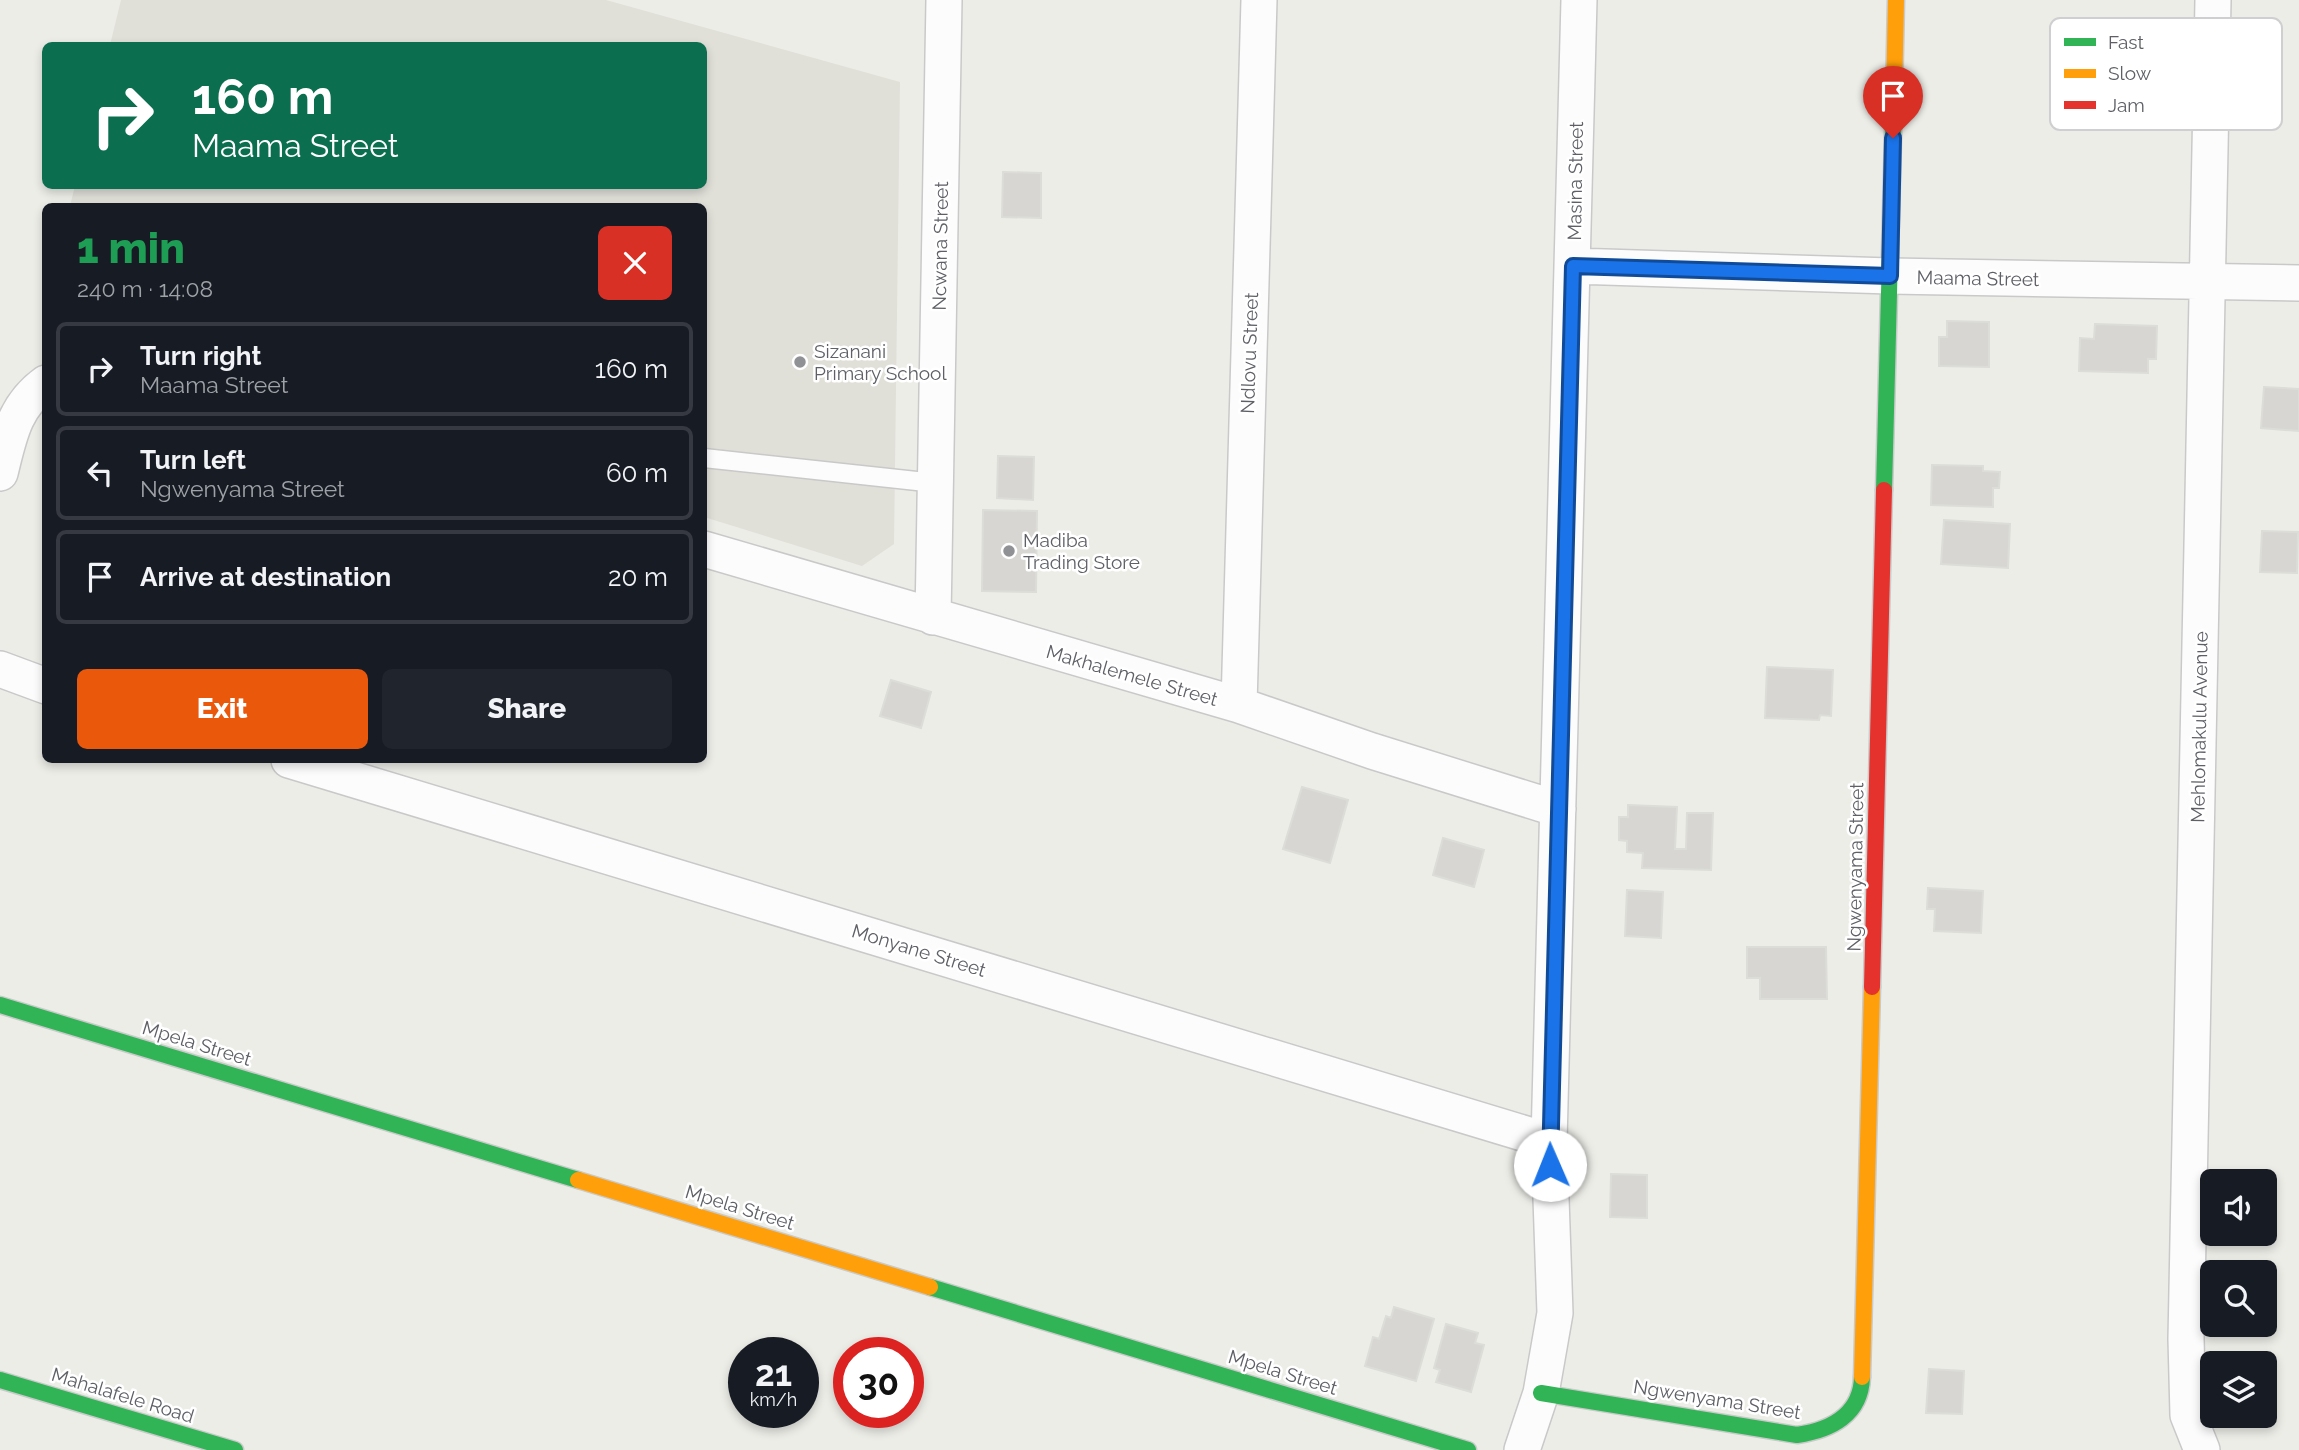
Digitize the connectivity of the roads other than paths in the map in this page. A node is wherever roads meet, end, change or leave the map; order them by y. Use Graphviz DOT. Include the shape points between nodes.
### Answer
graph roads {
  1 [pos="944,0"];
  2 [pos="1259,0"];
  3 [pos="1578,0"];
  4 [pos="1896,0"];
  5 [pos="2213,0"];
  6 [pos="2213,18"];
  7 [pos="2211,130"];
  8 [pos="1573,266"];
  9 [pos="1890,276"];
  10 [pos="2209,281"];
  11 [pos="2299,283"];
  12 [pos="42,386"];
  13 [pos="707,458"];
  14 [pos="0,473"];
  15 [pos="935,484"];
  16 [pos="707,550"];
  17 [pos="933,617"];
  18 [pos="0,669"];
  19 [pos="42,685"];
  20 [pos="1239,705"];
  21 [pos="299,763"];
  22 [pos="1558,809"];
  23 [pos="0,1005"];
  24 [pos="1549,1141"];
  25 [pos="0,1380"];
  26 [pos="1541,1392"];
  27 [pos="235,1450"];
  28 [pos="1468,1450"];
  29 [pos="1522,1450"];
  30 [pos="2202,1450"];
  1 -- 15 [label="street, Ncwana Street"];
  2 -- 20 [label="street, Ndlovu Street"];
  3 -- 8 [label="street, Masina Street"];
  4 -- 9 [label="street, Ngwenyama Street"];
  5 -- 6 [label="street, Mehlomakulu Avenue"];
  7 -- 10 [label="street, Mehlomakulu Avenue"];
  8 -- 9 [label="street, Maama Street"];
  8 -- 22 [label="street, Masina Street"];
  9 -- 10 [label="street, Maama Street"];
  9 -- 26 [label="street, Ngwenyama Street" via="1863,1387 1848,1416 1829,1430 1797,1435"];
  10 -- 11 [label="street, Maama Street"];
  10 -- 30 [label="street, Mehlomakulu Avenue" via="2186,1339 2188,1415"];
  12 -- 14 [label="street" via="17,415"];
  13 -- 15 [label="lane"];
  15 -- 17 [label="street, Ncwana Street"];
  16 -- 17 [label="street, Makhalemele Street"];
  17 -- 20 [label="street, Makhalemele Street"];
  18 -- 19 [label="street"];
  20 -- 22 [label="street, Makhalemele Street"];
  21 -- 24 [label="street, Monyane Street"];
  22 -- 24 [label="street, Masina Street"];
  23 -- 28 [label="street, Mpela Street"];
  24 -- 26 [label="street, Masina Street" via="1555,1313"];
  25 -- 27 [label="street, Mahalafele Road"];
  26 -- 29 [label="street, Masina Street"];
}
